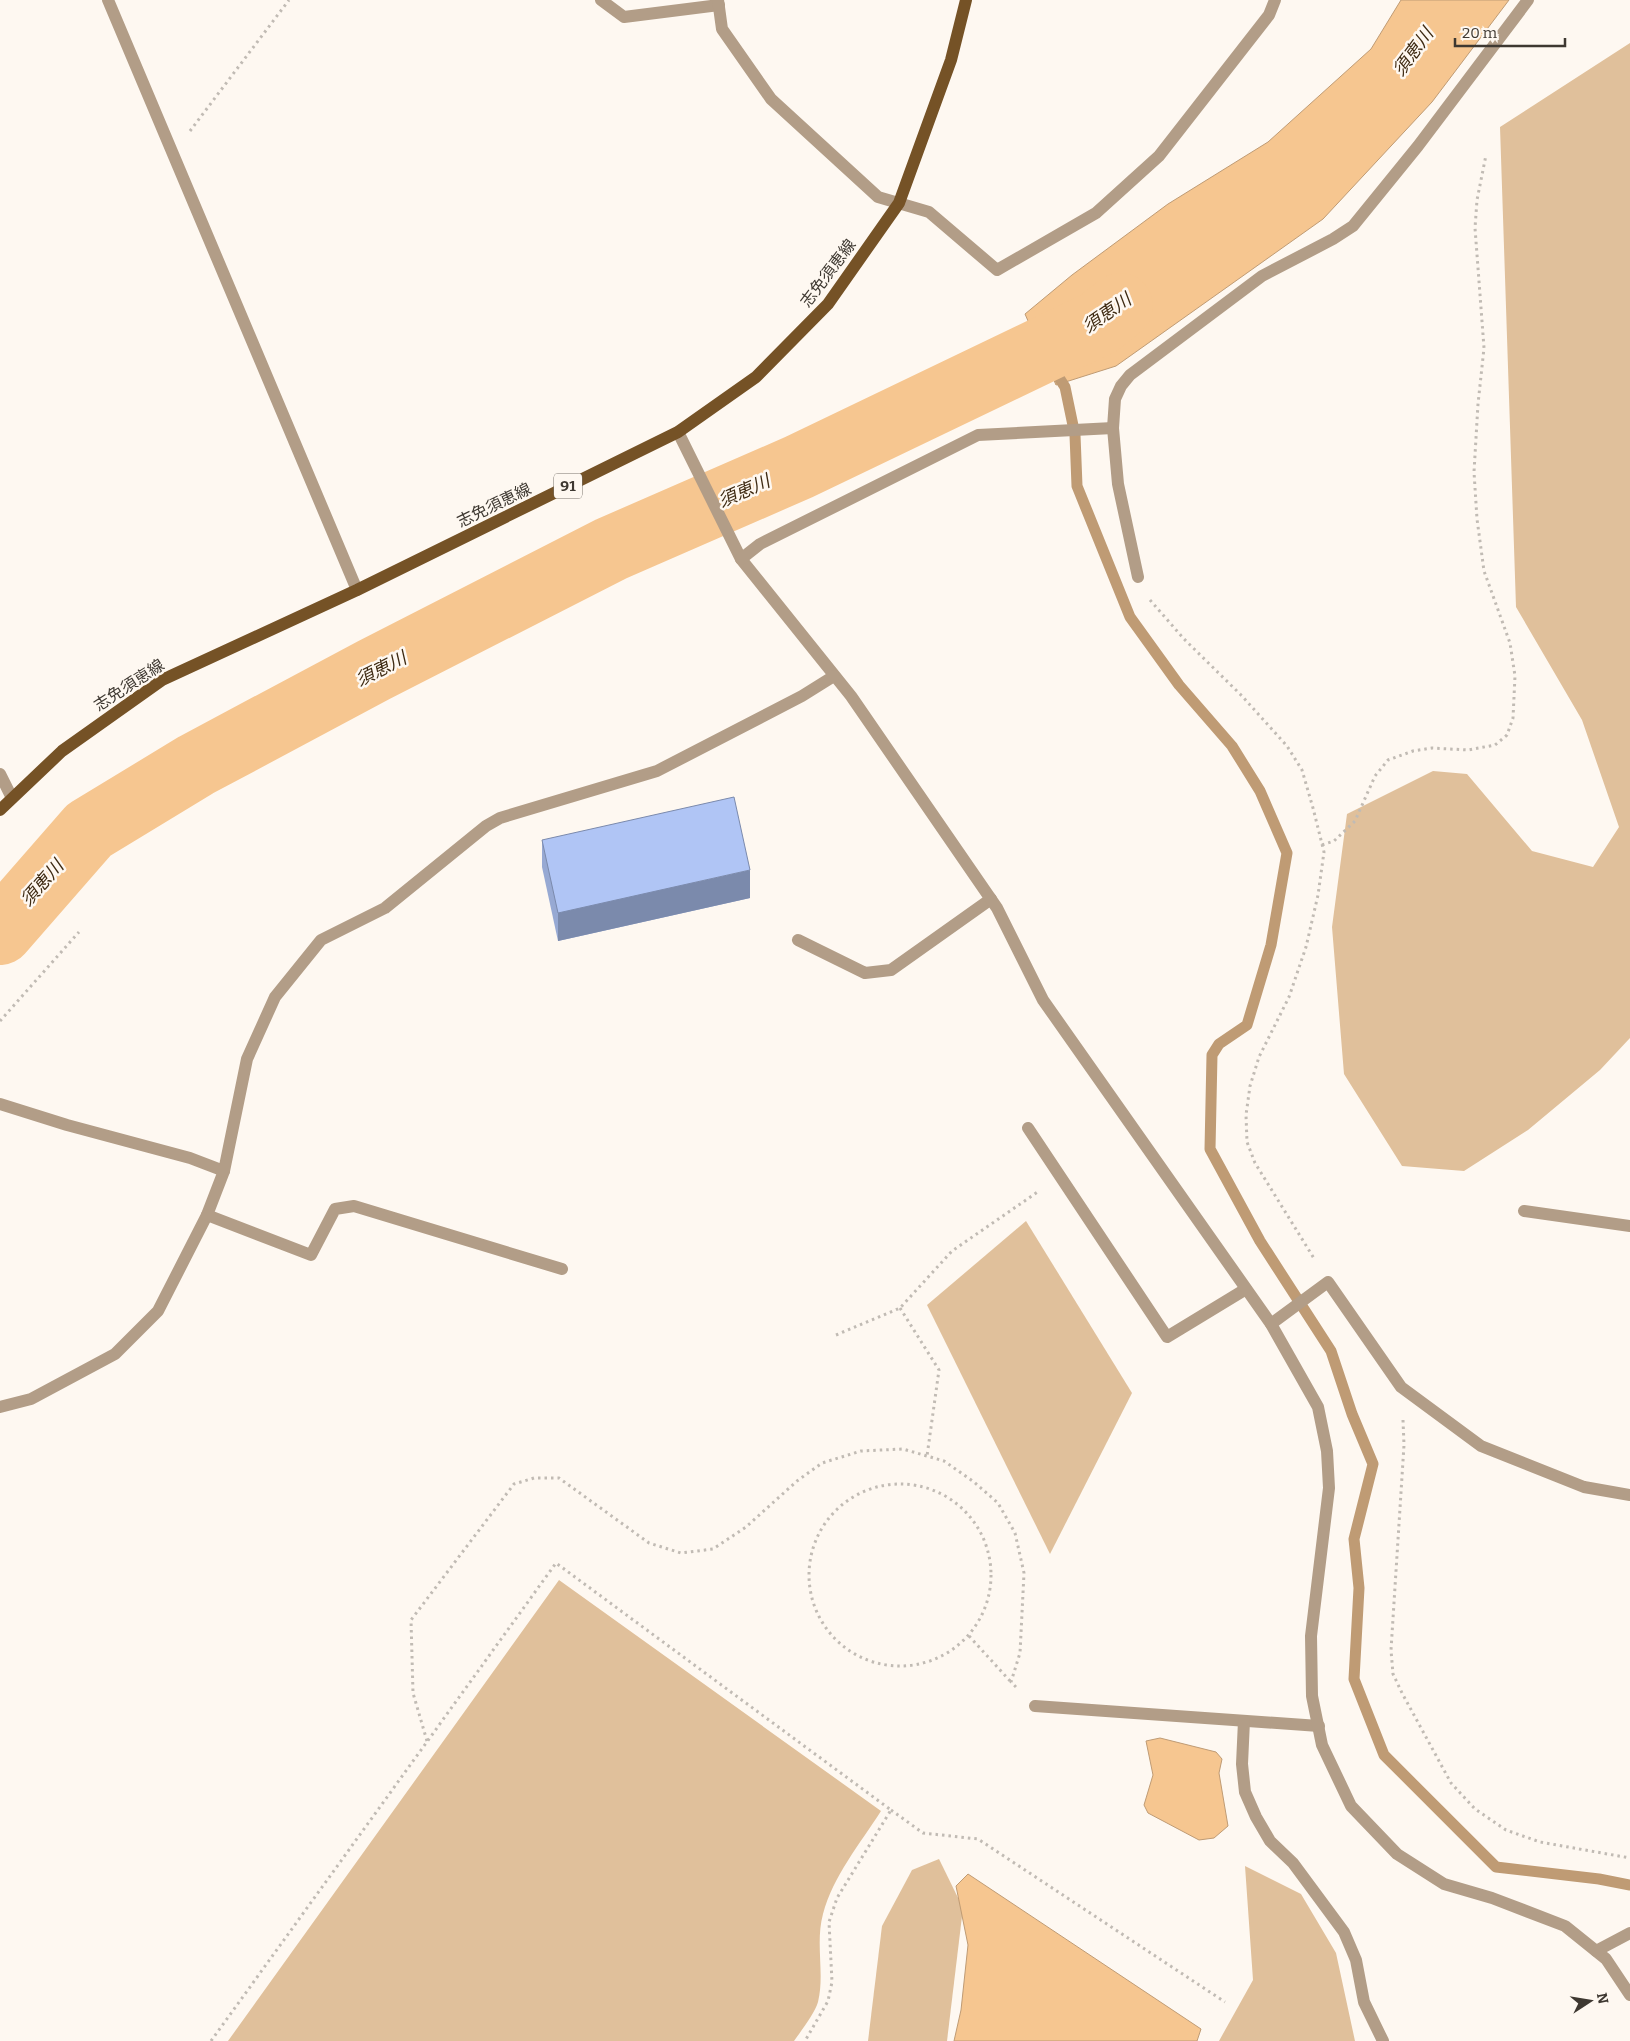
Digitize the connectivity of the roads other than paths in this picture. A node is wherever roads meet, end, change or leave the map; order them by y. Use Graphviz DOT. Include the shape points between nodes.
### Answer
graph roads {
  1 [pos="108,0"];
  2 [pos="601,0"];
  3 [pos="966,0"];
  4 [pos="1275,0"];
  5 [pos="1525,1"];
  6 [pos="718,3"];
  7 [pos="899,203"];
  8 [pos="1113,428"];
  9 [pos="678,432"];
  10 [pos="741,559"];
  11 [pos="1138,577"];
  12 [pos="357,590"];
  13 [pos="834,676"];
  14 [pos="0,774"];
  15 [pos="12,798"];
  16 [pos="0,810"];
  17 [pos="991,899"];
  18 [pos="798,940"];
  19 [pos="0,1104"];
  20 [pos="1028,1128"];
  21 [pos="224,1171"];
  22 [pos="1524,1211"];
  23 [pos="207,1215"];
  24 [pos="1630,1226"];
  25 [pos="562,1269"];
  26 [pos="1246,1289"];
  27 [pos="1272,1324"];
  28 [pos="0,1407"];
  29 [pos="1630,1494"];
  30 [pos="1035,1706"];
  31 [pos="1244,1721"];
  32 [pos="1319,1726"];
  33 [pos="1630,1933"];
  34 [pos="1596,1951"];
  35 [pos="1630,1995"];
  36 [pos="1383,2041"];
  1 -- 12 [label="street"];
  2 -- 6 [label="street" via="624,17"];
  3 -- 7 [label="main road, 志免須恵線 / 91" via="951,60"];
  4 -- 7 [label="street" via="1269,15 1159,156 1096,213 997,270 930,212"];
  5 -- 8 [label="street" via="1418,146 1353,226 1262,276 1130,375 1115,399"];
  6 -- 7 [label="street" via="722,29 771,99 878,197"];
  7 -- 9 [label="main road, 志免須恵線 / 91" via="828,304 756,377"];
  8 -- 10 [label="street" via="978,434 760,544"];
  8 -- 11 [label="street" via="1118,484"];
  9 -- 10 [label="street"];
  9 -- 12 [label="main road, 志免須恵線 / 91"];
  10 -- 13 [label="street"];
  12 -- 15 [label="main road, 志免須恵線 / 91" via="162,680 62,751"];
  13 -- 17 [label="street"];
  13 -- 21 [label="street" via="657,771 500,818 384,908 321,940 275,997 247,1059"];
  14 -- 15 [label="street"];
  15 -- 16 [label="main road, 志免須恵線 / 91"];
  17 -- 18 [label="street" via="891,970 865,973"];
  17 -- 26 [label="street" via="1043,1000"];
  19 -- 21 [label="street" via="190,1158"];
  20 -- 26 [label="street" via="1167,1337"];
  21 -- 23 [label="street"];
  22 -- 24 [label="street"];
  23 -- 25 [label="street" via="311,1255 335,1209 354,1206"];
  23 -- 28 [label="street" via="158,1311 115,1354 31,1399"];
  26 -- 27 [label="street"];
  27 -- 29 [label="street" via="1328,1282 1401,1387 1481,1446 1584,1487"];
  27 -- 32 [label="street" via="1318,1407 1327,1451 1329,1488 1311,1636 1312,1696"];
  30 -- 31 [label="street"];
  31 -- 32 [label="street"];
  31 -- 36 [label="street" via="1242,1764 1245,1792 1270,1841 1293,1863 1344,1932 1356,1960 1364,2002"];
  32 -- 34 [label="street" via="1322,1745 1351,1806 1397,1854 1444,1884 1492,1898 1565,1926"];
  33 -- 34 [label="street"];
  34 -- 35 [label="street" via="1606,1959"];
}
